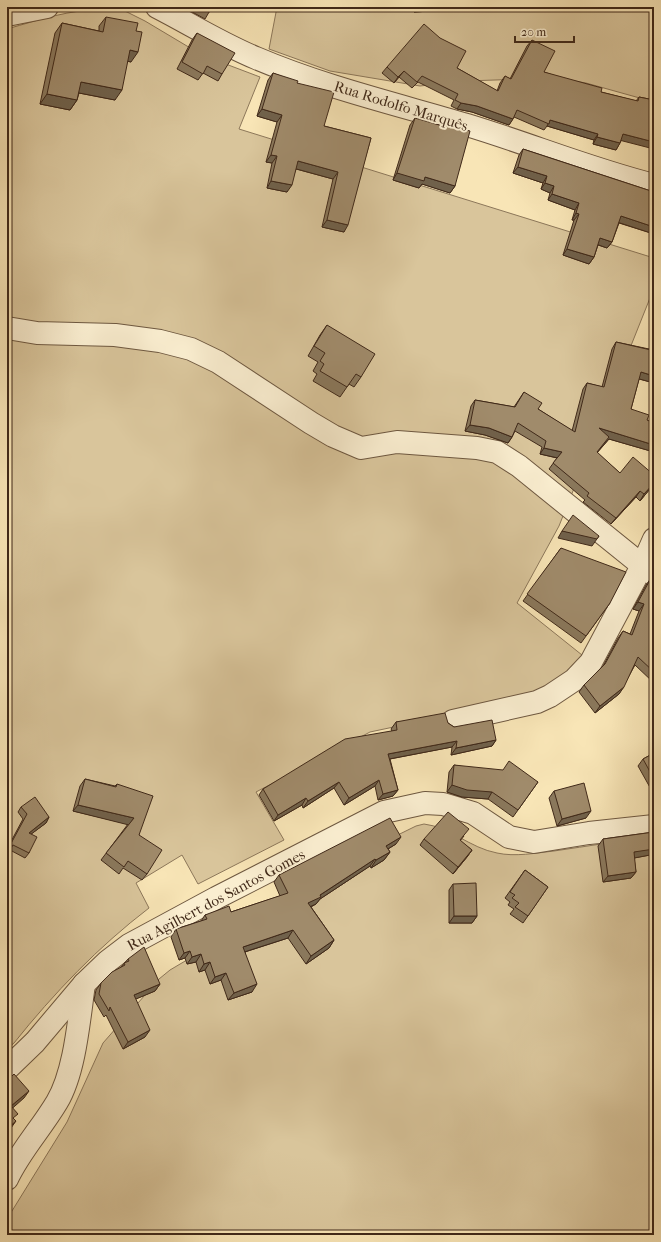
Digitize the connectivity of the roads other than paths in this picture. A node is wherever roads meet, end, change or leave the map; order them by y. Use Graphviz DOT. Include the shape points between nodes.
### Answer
graph roads {
  1 [pos="47,7"];
  2 [pos="157,7"];
  3 [pos="7,15"];
  4 [pos="654,185"];
  5 [pos="7,328"];
  6 [pos="654,539"];
  7 [pos="648,570"];
  8 [pos="453,721"];
  9 [pos="654,826"];
  10 [pos="84,984"];
  11 [pos="7,1069"];
  12 [pos="7,1179"];
  1 -- 3 [label="street"];
  2 -- 4 [label="street, Rua Rodolfo Marquês" via="255,58 282,68 368,98 474,127 613,174"];
  5 -- 7 [label="street" via="37,333 115,335 160,341 191,349 218,362 332,436 361,448 396,442 497,452 519,466"];
  6 -- 7 [label="street"];
  7 -- 8 [label="street" via="591,662 574,680 537,702"];
  9 -- 10 [label="street, Rua Agilbert dos Santos Gomes" via="534,842 509,837 473,813 443,804 411,806 372,818 176,918 130,945 108,961"];
  10 -- 11 [label="street, Rua Agilbert dos Santos Gomes" via="35,1042"];
  10 -- 12 [label="street" via="66,1083 57,1102 33,1135"];
}
